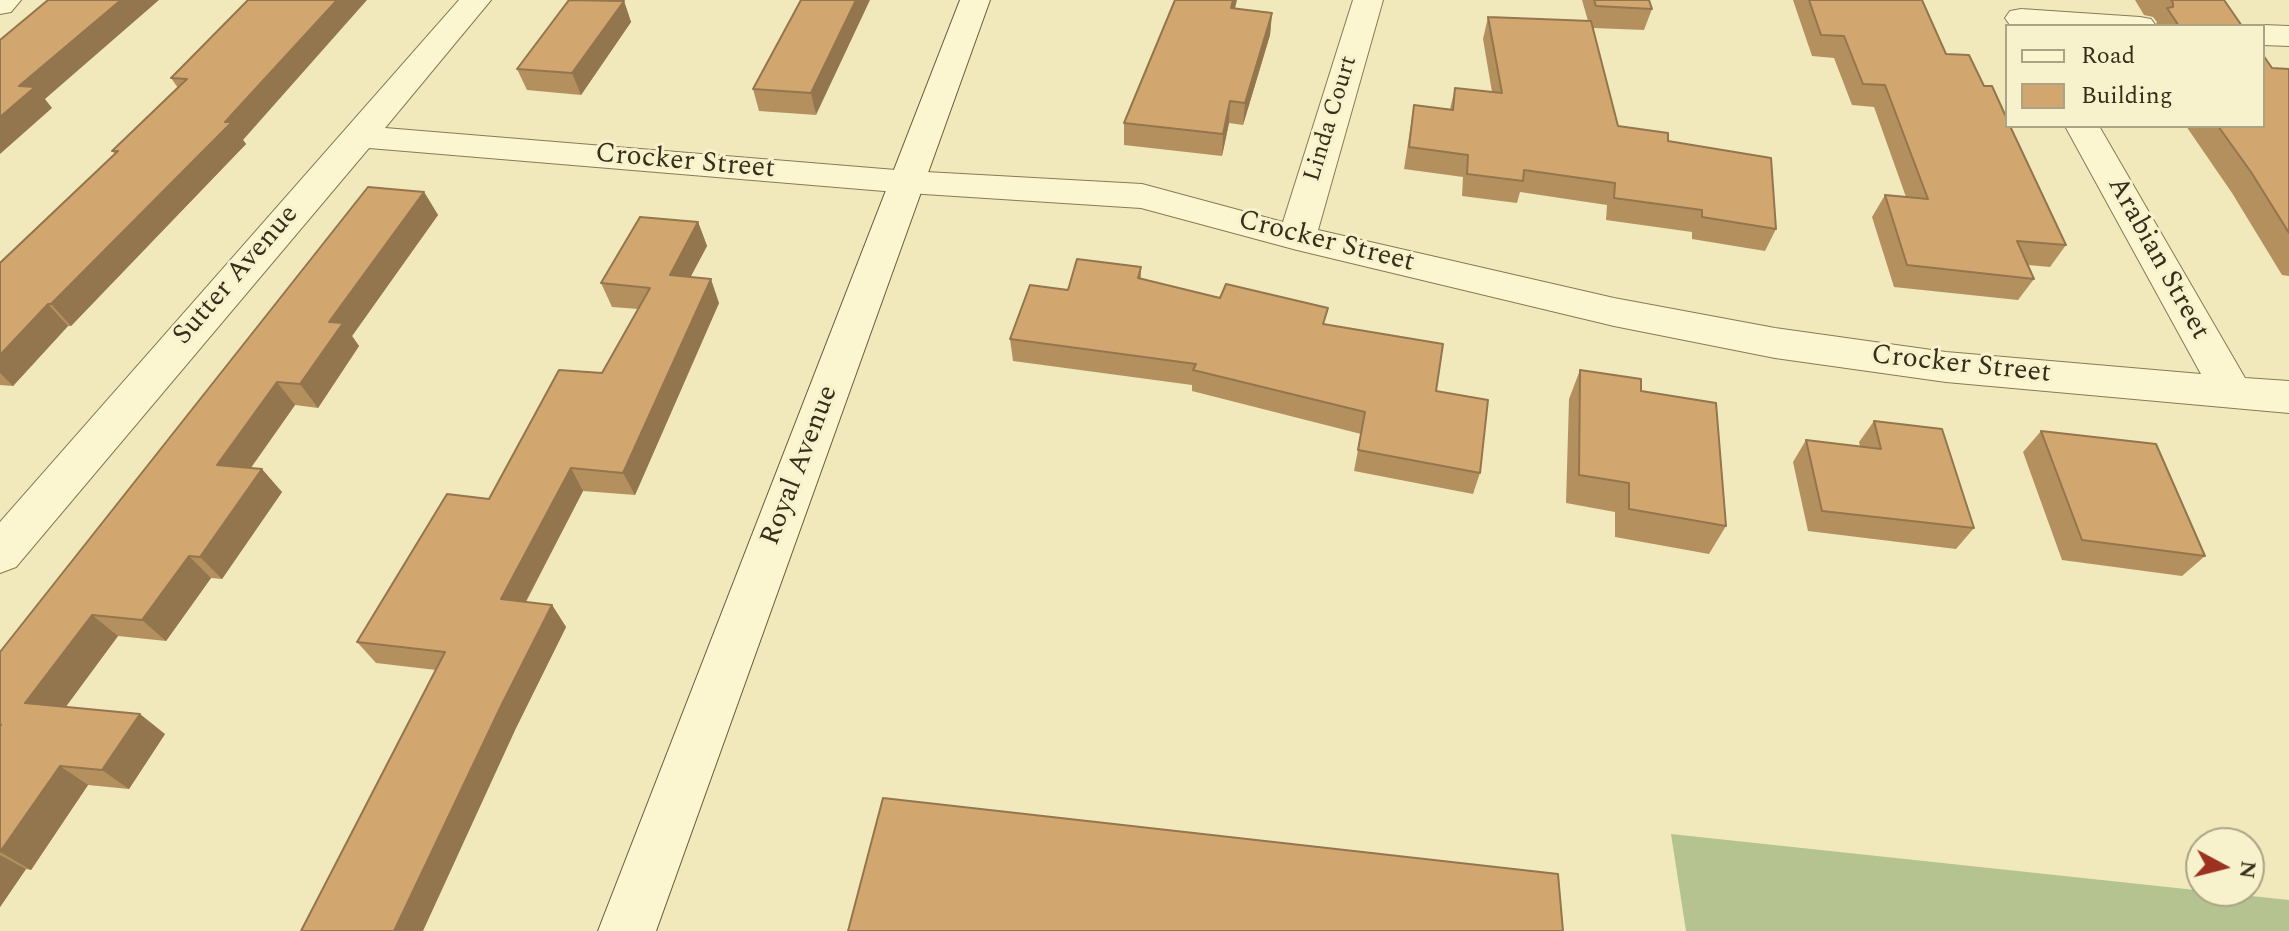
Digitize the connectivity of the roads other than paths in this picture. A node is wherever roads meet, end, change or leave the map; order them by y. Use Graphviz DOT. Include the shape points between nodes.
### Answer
graph roads {
  1 [pos="6,0"];
  2 [pos="476,0"];
  3 [pos="975,0"];
  4 [pos="1368,0"];
  5 [pos="0,5"];
  6 [pos="2020,15"];
  7 [pos="2118,24"];
  8 [pos="2265,35"];
  9 [pos="2289,36"];
  10 [pos="2083,128"];
  11 [pos="357,136"];
  12 [pos="908,182"];
  13 [pos="1297,238"];
  14 [pos="2232,392"];
  15 [pos="2289,397"];
  16 [pos="0,554"];
  17 [pos="627,931"];
  1 -- 5 [label="street"];
  2 -- 11 [label="street, Sutter Avenue"];
  3 -- 12 [label="street, Royal Avenue"];
  4 -- 13 [label="street, Linda Court"];
  6 -- 7 [label="street"];
  8 -- 9 [label="street"];
  10 -- 14 [label="street, Arabian Street"];
  11 -- 12 [label="street, Crocker Street"];
  11 -- 16 [label="street, Sutter Avenue"];
  12 -- 13 [label="street, Crocker Street" via="1142,196"];
  12 -- 17 [label="street, Royal Avenue"];
  13 -- 14 [label="street, Crocker Street" via="1614,312 1775,343 1946,367"];
  14 -- 15 [label="street, Crocker Street"];
}
